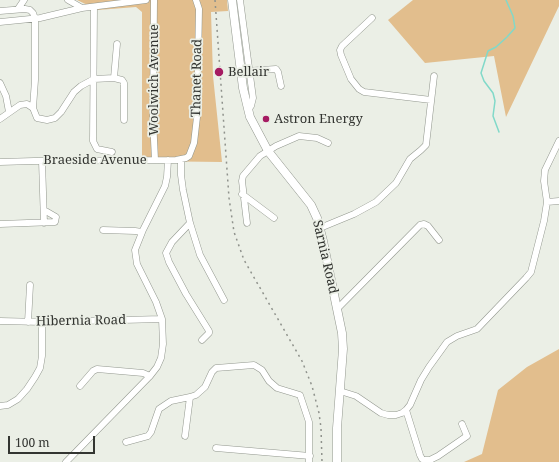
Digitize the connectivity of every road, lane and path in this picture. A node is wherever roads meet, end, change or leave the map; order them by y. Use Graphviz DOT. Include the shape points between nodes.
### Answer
graph roads {
  1 [pos="24,0"];
  2 [pos="68,0"];
  3 [pos="146,0"];
  4 [pos="154,0"];
  5 [pos="196,0"];
  6 [pos="232,0"];
  7 [pos="240,0"];
  8 [pos="94,7"];
  9 [pos="82,8"];
  10 [pos="18,9"];
  11 [pos="0,11"];
  12 [pos="372,18"];
  13 [pos="35,19"];
  14 [pos="239,20"];
  15 [pos="0,22"];
  16 [pos="117,44"];
  17 [pos="245,71"];
  18 [pos="434,76"];
  19 [pos="114,78"];
  20 [pos="94,80"];
  21 [pos="0,82"];
  22 [pos="282,86"];
  23 [pos="431,100"];
  24 [pos="33,108"];
  25 [pos="9,112"];
  26 [pos="0,119"];
  27 [pos="124,120"];
  28 [pos="559,141"];
  29 [pos="328,143"];
  30 [pos="268,151"];
  31 [pos="112,152"];
  32 [pos="189,156"];
  33 [pos="155,160"];
  34 [pos="168,160"];
  35 [pos="182,160"];
  36 [pos="42,161"];
  37 [pos="0,162"];
  38 [pos="242,194"];
  39 [pos="547,202"];
  40 [pos="559,202"];
  41 [pos="44,210"];
  42 [pos="274,218"];
  43 [pos="44,223"];
  44 [pos="190,223"];
  45 [pos="248,223"];
  46 [pos="0,224"];
  47 [pos="320,228"];
  48 [pos="103,230"];
  49 [pos="142,232"];
  50 [pos="439,240"];
  51 [pos="30,285"];
  52 [pos="224,300"];
  53 [pos="337,309"];
  54 [pos="162,319"];
  55 [pos="0,321"];
  56 [pos="28,322"];
  57 [pos="42,322"];
  58 [pos="202,340"];
  59 [pos="150,376"];
  60 [pos="80,386"];
  61 [pos="340,391"];
  62 [pos="190,397"];
  63 [pos="0,406"];
  64 [pos="406,410"];
  65 [pos="462,424"];
  66 [pos="185,436"];
  67 [pos="126,442"];
  68 [pos="216,448"];
  69 [pos="309,459"];
  70 [pos="66,462"];
  71 [pos="337,462"];
  1 -- 10 [label="street"];
  2 -- 9 [label="street"];
  3 -- 8 [label="street"];
  4 -- 33 [label="street, Woolwich Avenue"];
  5 -- 32 [label="street, Thanet Road" via="197,117 194,143"];
  6 -- 14 [label="main road, Sarnia Road"];
  7 -- 14 [label="street"];
  8 -- 9 [label="street"];
  8 -- 20 [label="street"];
  9 -- 13 [label="street"];
  10 -- 11 [label="street"];
  10 -- 13 [label="street" via="30,10"];
  12 -- 23 [label="street" via="340,50 351,79 364,92"];
  13 -- 15 [label="street"];
  13 -- 24 [label="street"];
  14 -- 17 [label="main road, Sarnia Road"];
  16 -- 19 [label="street"];
  17 -- 22 [label="street" via="276,69"];
  17 -- 30 [label="main road, Sarnia Road" via="248,110"];
  18 -- 23 [label="street"];
  19 -- 20 [label="street"];
  19 -- 27 [label="street" via="122,80 124,84"];
  20 -- 24 [label="street" via="74,92 55,118 37,118"];
  20 -- 31 [label="street" via="94,145 100,151"];
  21 -- 25 [label="street"];
  23 -- 47 [label="street" via="426,145 410,159 396,183 366,209"];
  24 -- 25 [label="street" via="24,104"];
  25 -- 26 [label="street"];
  28 -- 39 [label="street" via="545,170"];
  29 -- 30 [label="street" via="317,138 299,136"];
  30 -- 38 [label="street" via="260,156 243,176"];
  30 -- 47 [label="main road, Sarnia Road" via="311,206"];
  32 -- 35 [label="street, Braeside Avenue"];
  33 -- 34 [label="street, Braeside Avenue"];
  33 -- 36 [label="street, Braeside Avenue"];
  34 -- 35 [label="street, Braeside Avenue"];
  34 -- 49 [label="street" via="165,186"];
  35 -- 44 [label="street" via="182,183"];
  36 -- 37 [label="street, Braeside Avenue"];
  36 -- 41 [label="street"];
  38 -- 42 [label="street"];
  38 -- 45 [label="street"];
  39 -- 40 [label="street"];
  39 -- 64 [label="street" via="531,272 477,329 447,342 429,367"];
  41 -- 43 [label="street"];
  41 -- 43 [label="street" via="56,219 55,222"];
  43 -- 46 [label="street"];
  44 -- 52 [label="street" via="200,255"];
  44 -- 58 [label="street" via="168,247 166,257 209,333"];
  47 -- 53 [label="main road, Sarnia Road"];
  48 -- 49 [label="street"];
  49 -- 54 [label="street" via="137,243 136,258"];
  50 -- 53 [label="street" via="426,224 420,225"];
  51 -- 56 [label="street"];
  53 -- 61 [label="main road, Sarnia Road" via="343,348"];
  54 -- 57 [label="street, Hibernia Road"];
  54 -- 59 [label="street" via="161,358"];
  55 -- 56 [label="street, Hibernia Road"];
  56 -- 57 [label="street, Hibernia Road"];
  57 -- 63 [label="street" via="40,368 18,399"];
  59 -- 60 [label="street" via="97,369"];
  59 -- 70 [label="street"];
  61 -- 64 [label="street" via="356,396 381,413 396,415"];
  61 -- 71 [label="main road, Sarnia Road"];
  62 -- 66 [label="street"];
  62 -- 67 [label="street" via="164,404 159,409 150,434"];
  62 -- 69 [label="street" via="203,390 212,372 218,367 258,366 277,388 300,395 309,422"];
  64 -- 65 [label="street" via="420,455 425,460 438,456 467,436"];
  68 -- 69 [label="street"];
}
